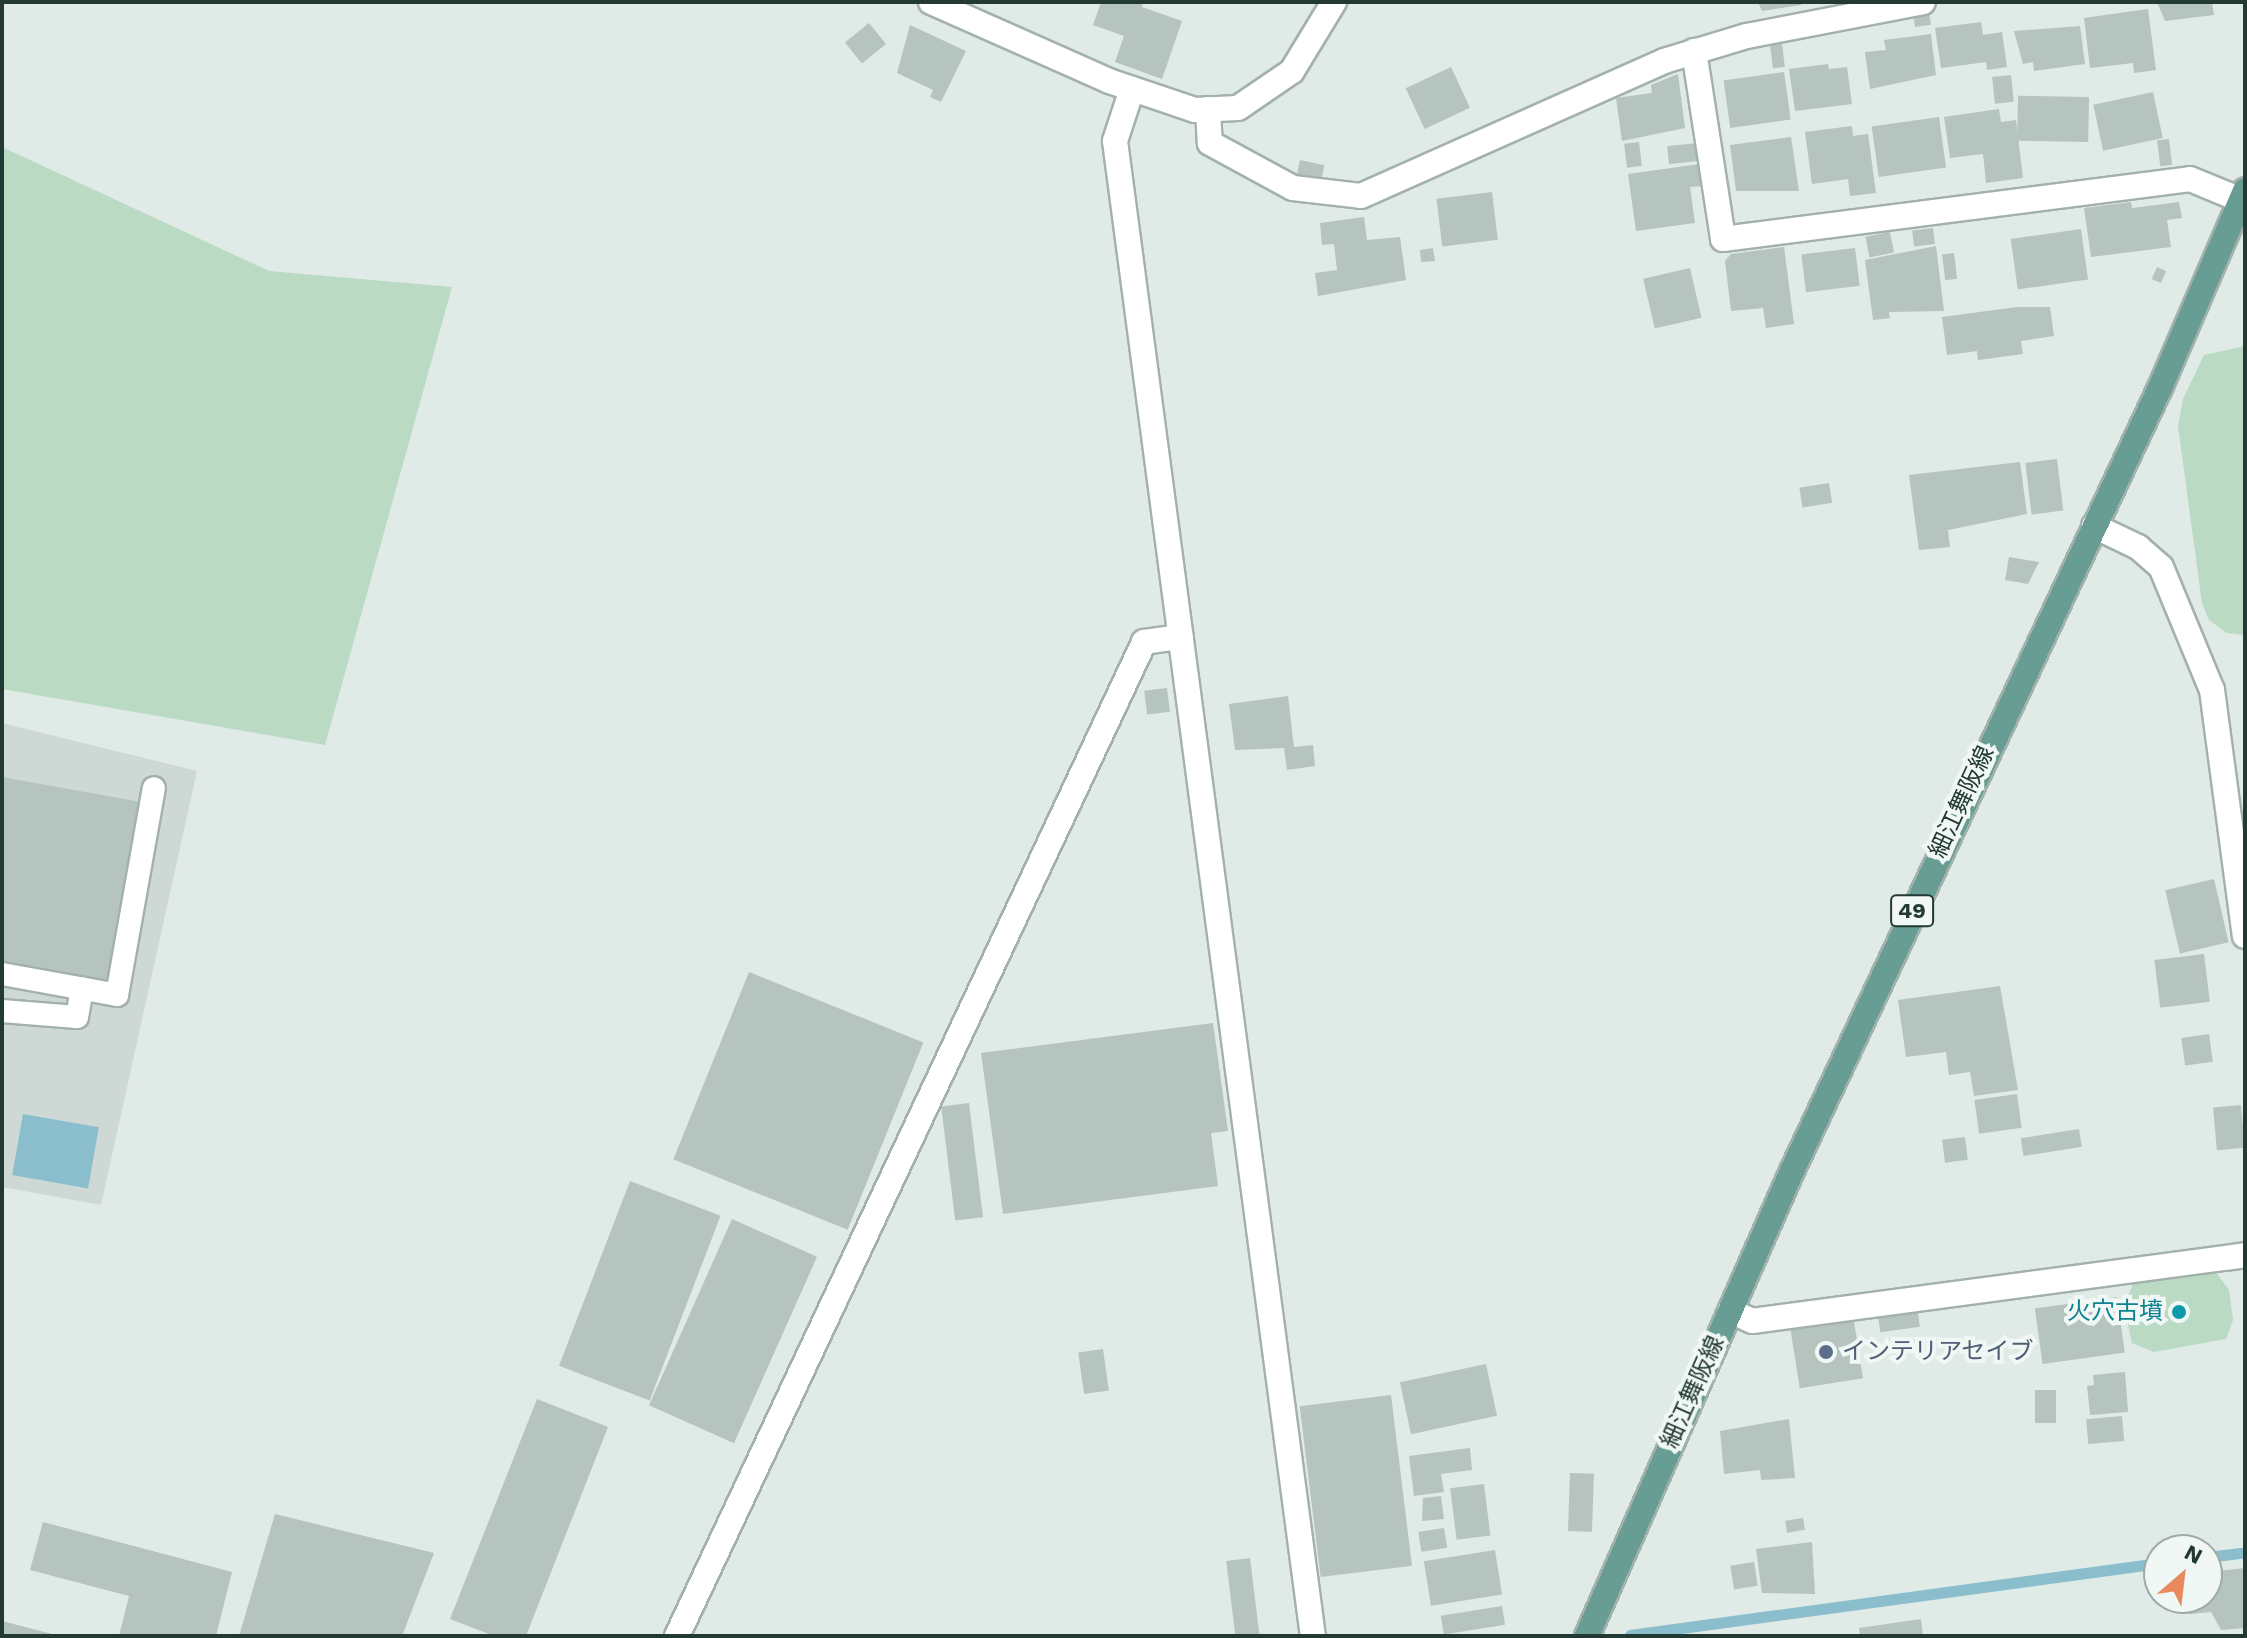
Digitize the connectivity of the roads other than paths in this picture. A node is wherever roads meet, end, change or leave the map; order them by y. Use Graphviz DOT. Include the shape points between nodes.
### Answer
graph roads {
  1 [pos="931,2"];
  2 [pos="1334,2"];
  3 [pos="1923,2"];
  4 [pos="1694,51"];
  5 [pos="1132,89"];
  6 [pos="1208,109"];
  7 [pos="2243,195"];
  8 [pos="2094,526"];
  9 [pos="1181,637"];
  10 [pos="154,788"];
  11 [pos="2245,936"];
  12 [pos="2,974"];
  13 [pos="82,988"];
  14 [pos="2,1011"];
  15 [pos="2245,1255"];
  16 [pos="1730,1311"];
  17 [pos="677,1636"];
  18 [pos="1313,1636"];
  19 [pos="1587,1636"];
  1 -- 5 [label="street"];
  2 -- 6 [label="street" via="1292,71 1238,108"];
  3 -- 4 [label="street"];
  4 -- 6 [label="street" via="1361,196 1293,188 1210,143"];
  4 -- 7 [label="street" via="1723,239 2190,179"];
  5 -- 6 [label="street"];
  5 -- 9 [label="street" via="1115,141"];
  7 -- 8 [label="main road, 細江舞阪線 / 49"];
  8 -- 11 [label="street" via="2161,567 2212,690"];
  8 -- 16 [label="main road, 細江舞阪線 / 49"];
  9 -- 17 [label="street" via="1144,642"];
  9 -- 18 [label="street"];
  10 -- 13 [label="lane" via="117,995"];
  12 -- 13 [label="lane"];
  13 -- 14 [label="lane" via="77,1017"];
  15 -- 16 [label="street" via="1752,1321"];
  16 -- 19 [label="main road, 細江舞阪線 / 49"];
}
